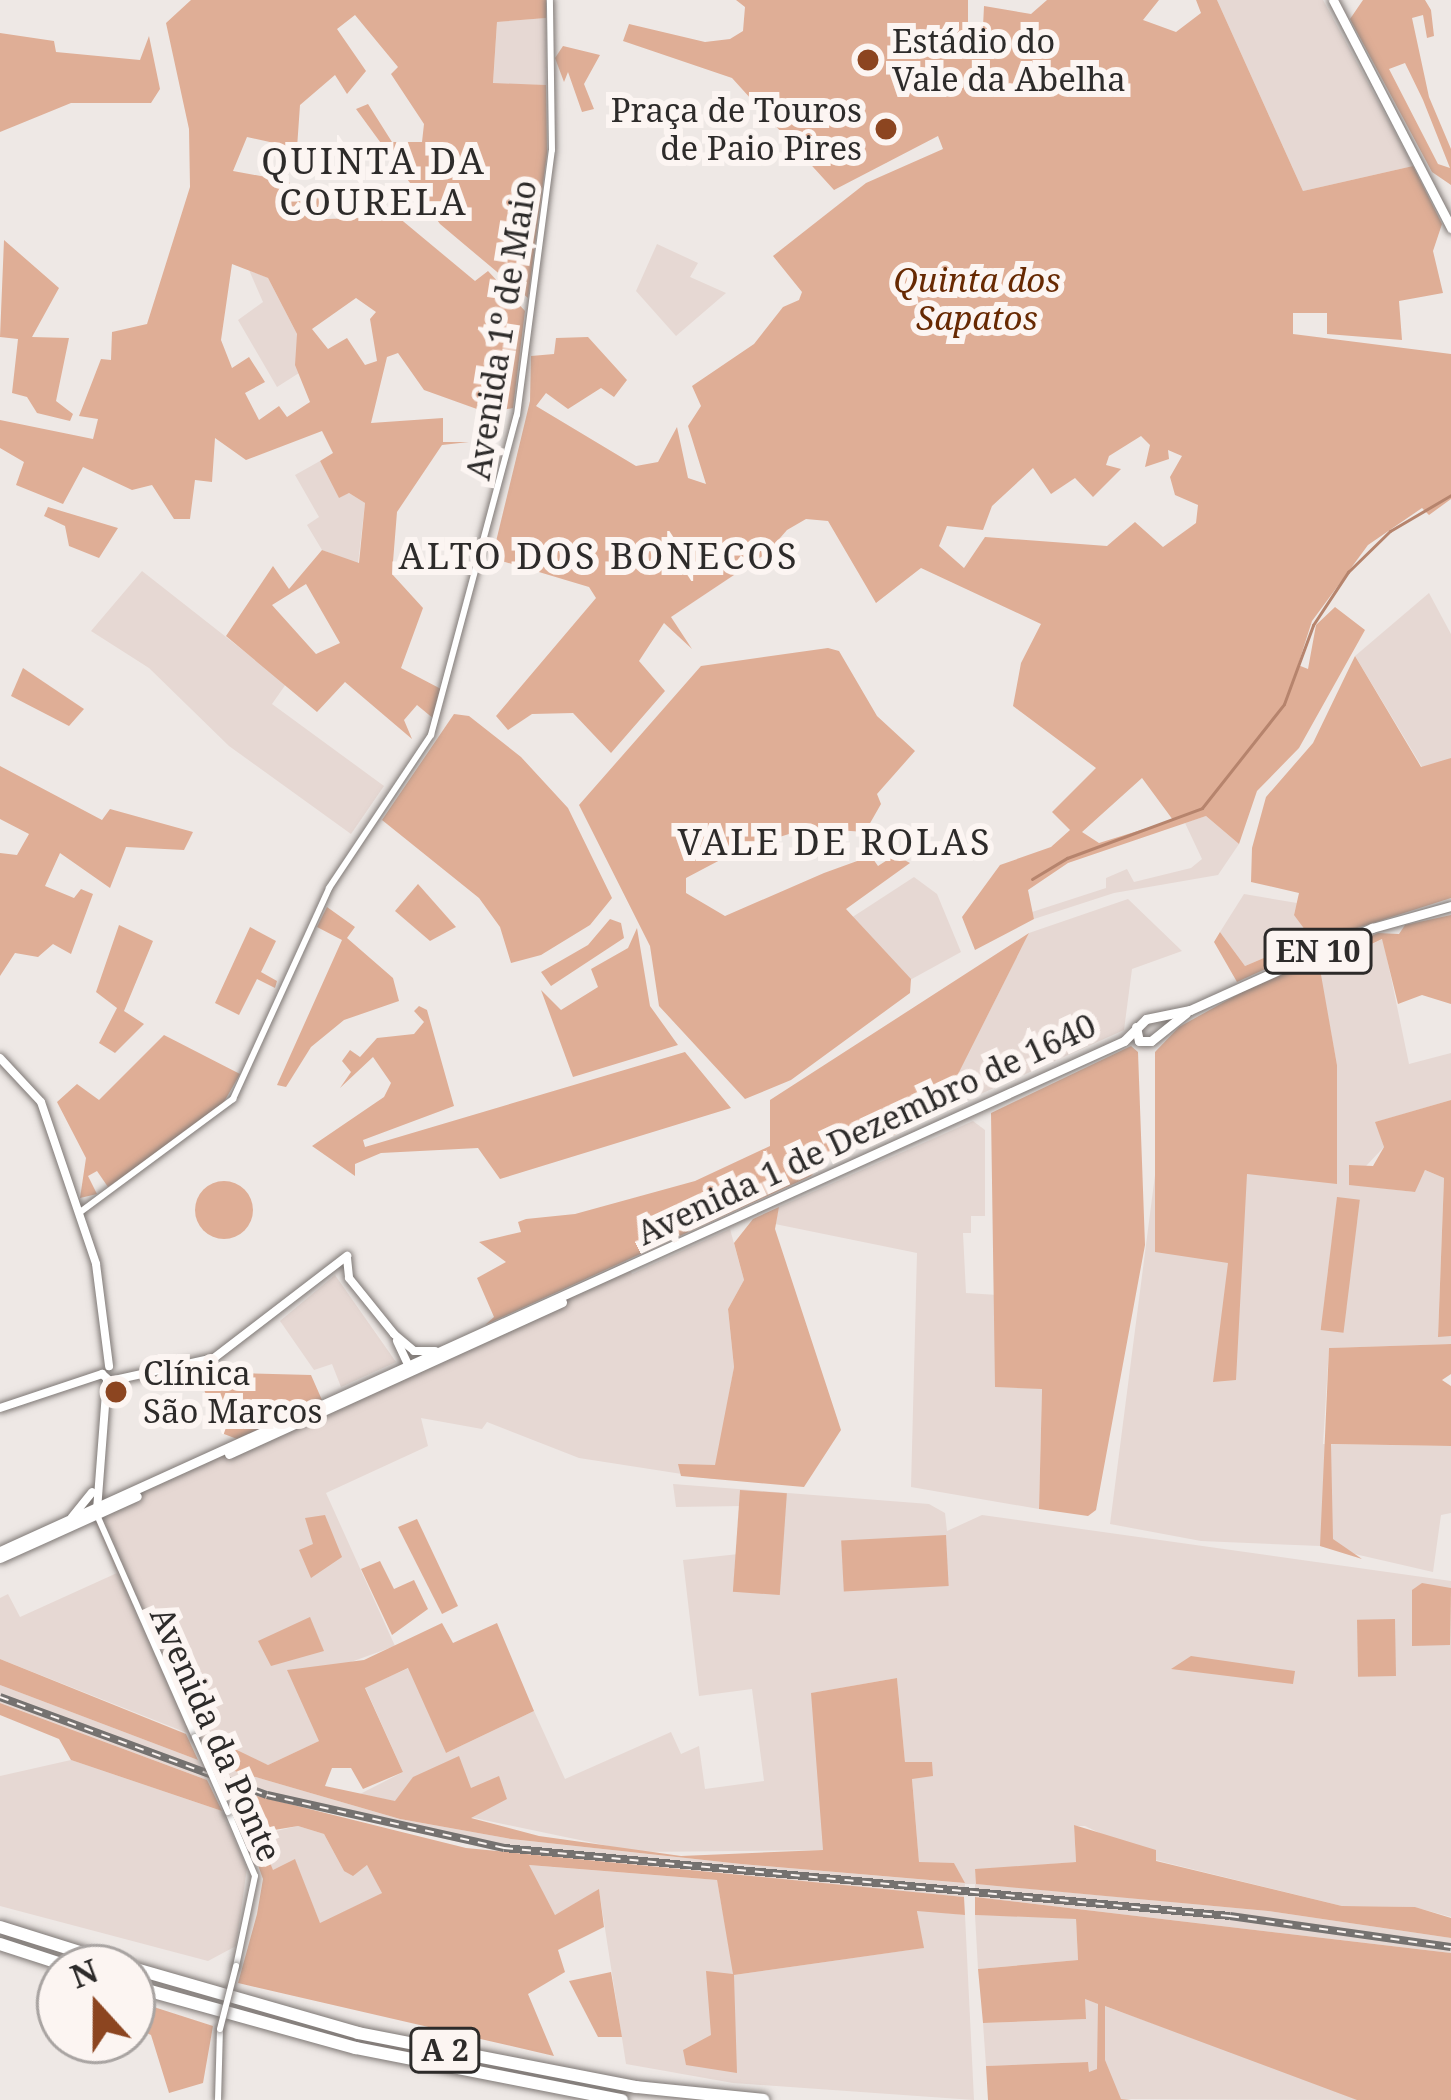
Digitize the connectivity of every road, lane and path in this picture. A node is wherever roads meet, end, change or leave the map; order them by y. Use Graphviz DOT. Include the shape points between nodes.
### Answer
graph roads {
  1 [pos="550,0"];
  2 [pos="1334,0"];
  3 [pos="1451,227"];
  4 [pos="1451,906"];
  5 [pos="1190,1010"];
  6 [pos="1157,1016"];
  7 [pos="1136,1027"];
  8 [pos="1165,1033"];
  9 [pos="1124,1041"];
  10 [pos="1139,1041"];
  11 [pos="0,1058"];
  12 [pos="79,1213"];
  13 [pos="631,1266"];
  14 [pos="328,1271"];
  15 [pos="349,1278"];
  16 [pos="394,1334"];
  17 [pos="442,1349"];
  18 [pos="408,1365"];
  19 [pos="106,1374"];
  20 [pos="83,1381"];
  21 [pos="106,1402"];
  22 [pos="0,1408"];
  23 [pos="95,1485"];
  24 [pos="104,1507"];
  25 [pos="73,1521"];
  26 [pos="100,1533"];
  27 [pos="0,1554"];
  28 [pos="0,1927"];
  29 [pos="0,1944"];
  30 [pos="54,1944"];
  31 [pos="36,1956"];
  32 [pos="156,1975"];
  33 [pos="156,1993"];
  34 [pos="218,2100"];
  35 [pos="622,2100"];
  36 [pos="764,2100"];
  1 -- 12 [label="street, Avenida 1º de Maio" via="552,150 518,415 431,734 329,888 232,1099"];
  2 -- 3 [label="main road"];
  4 -- 5 [label="main road, EN 10" via="1372,928"];
  5 -- 6 [label="main road"];
  5 -- 8 [label="main road"];
  6 -- 7 [label="main road"];
  6 -- 8 [label="main road"];
  7 -- 9 [label="main road, Avenida 1 de Dezembro de 1640"];
  7 -- 10 [label="main road"];
  8 -- 10 [label="main road, Avenida 1 de Dezembro de 1640"];
  9 -- 10 [label="main road, Avenida 1 de Dezembro de 1640"];
  9 -- 13 [label="main road, Avenida 1 de Dezembro de 1640"];
  11 -- 12 [label="main road" via="38,1095"];
  12 -- 19 [label="main road" via="98,1274"];
  13 -- 17 [label="main road, Avenida 1 de Dezembro de 1640"];
  13 -- 24 [label="main road, Avenida 1 de Dezembro de 1640"];
  14 -- 15 [label="main road"];
  14 -- 15 [label="main road" via="347,1256"];
  14 -- 19 [label="main road" via="214,1358"];
  15 -- 16 [label="main road"];
  16 -- 17 [label="main road" via="415,1351"];
  16 -- 18 [label="main road"];
  17 -- 18 [label="main road, Avenida 1 de Dezembro de 1640"];
  18 -- 24 [label="main road, Avenida 1 de Dezembro de 1640"];
  19 -- 20 [label="main road"];
  19 -- 21 [label="main road"];
  20 -- 21 [label="main road" via="98,1386"];
  20 -- 22 [label="main road"];
  21 -- 23 [label="main road"];
  23 -- 24 [label="main road"];
  23 -- 25 [label="main road"];
  24 -- 25 [label="main road, Avenida 1 de Dezembro de 1640"];
  24 -- 26 [label="street, Avenida da Ponte"];
  25 -- 26 [label="street"];
  25 -- 27 [label="main road, Avenida 1 de Dezembro de 1640"];
  26 -- 34 [label="street, Avenida da Ponte, bridge" via="255,1876 220,2029"];
  28 -- 30 [label="highway, A 2"];
  29 -- 31 [label="highway"];
  32 -- 36 [label="highway, A 2" via="358,2033 636,2087"];
  33 -- 35 [label="highway, A 2" via="356,2048"];
}
